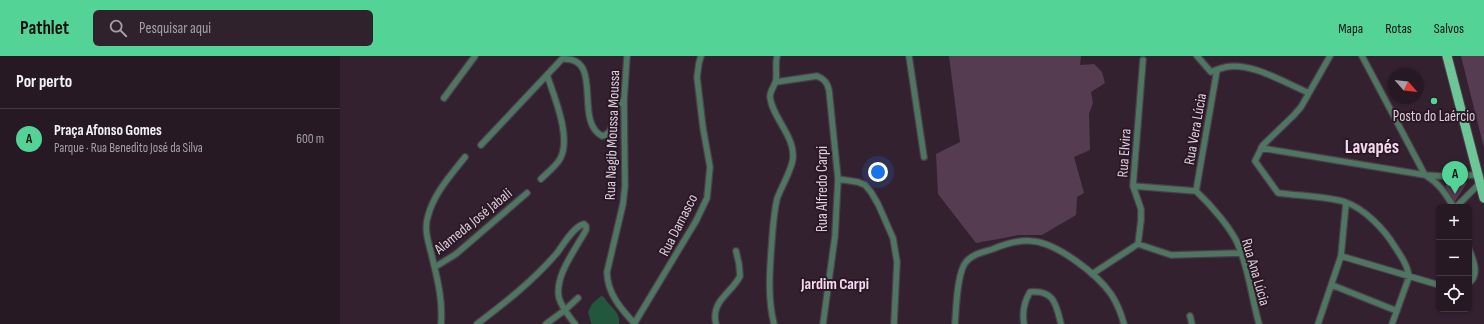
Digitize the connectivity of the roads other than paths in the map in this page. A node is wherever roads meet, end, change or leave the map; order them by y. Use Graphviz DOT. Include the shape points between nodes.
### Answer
graph roads {
  1 [pos="475,56"];
  2 [pos="627,56"];
  3 [pos="701,56"];
  4 [pos="777,56"];
  5 [pos="909,56"];
  6 [pos="1197,56"];
  7 [pos="1330,56"];
  8 [pos="1362,56"];
  9 [pos="1447,56"];
  10 [pos="1143,60"];
  11 [pos="1217,70"];
  12 [pos="548,75"];
  13 [pos="776,82"];
  14 [pos="1309,93"];
  15 [pos="444,98"];
  16 [pos="624,100"];
  17 [pos="482,145"];
  18 [pos="1261,148"];
  19 [pos="465,157"];
  20 [pos="924,157"];
  21 [pos="1425,175"];
  22 [pos="541,179"];
  23 [pos="838,179"];
  24 [pos="1479,179"];
  25 [pos="1134,186"];
  26 [pos="1196,191"];
  27 [pos="527,193"];
  28 [pos="1484,198"];
  29 [pos="1346,202"];
  30 [pos="1453,204"];
  31 [pos="1458,204"];
  32 [pos="1138,244"];
  33 [pos="736,251"];
  34 [pos="1241,253"];
  35 [pos="1341,256"];
  36 [pos="1472,259"];
  37 [pos="435,267"];
  38 [pos="1092,274"];
  39 [pos="1409,277"];
  40 [pos="1472,281"];
  41 [pos="1436,284"];
  42 [pos="1332,285"];
  43 [pos="578,298"];
  44 [pos="564,310"];
  45 [pos="1397,311"];
  46 [pos="1190,316"];
  47 [pos="441,324"];
  48 [pos="477,324"];
  49 [pos="546,324"];
  50 [pos="575,324"];
  51 [pos="635,324"];
  52 [pos="716,324"];
  53 [pos="774,324"];
  54 [pos="823,324"];
  55 [pos="894,324"];
  56 [pos="955,324"];
  57 [pos="1024,324"];
  58 [pos="1061,324"];
  59 [pos="1124,324"];
  60 [pos="1192,324"];
  61 [pos="1259,324"];
  62 [pos="1318,324"];
  63 [pos="1392,324"];
  1 -- 15 [label="street"];
  2 -- 16 [label="street, Rua Nagib Moussa Moussa"];
  3 -- 51 [label="street, Rua Damasco" via="697,77 710,167 707,198 703,210"];
  4 -- 13 [label="street"];
  5 -- 20 [label="street"];
  6 -- 11 [label="street" via="1211,72"];
  7 -- 14 [label="street"];
  8 -- 21 [label="street"];
  9 -- 24 [label="main road"];
  10 -- 25 [label="street, Rua Elvira"];
  11 -- 14 [label="street" via="1234,66 1255,70"];
  11 -- 26 [label="street, Rua Vera Lúcia"];
  12 -- 16 [label="street" via="562,59 568,57 580,60 586,70 590,120 602,136 611,129 616,108"];
  12 -- 17 [label="street"];
  12 -- 22 [label="street" via="560,115 563,144 560,159"];
  13 -- 23 [label="street, Rua Alfredo Carpi" via="817,76 827,83"];
  13 -- 53 [label="street" via="770,92 770,98 790,141 794,156 774,213 770,266 770,296"];
  14 -- 18 [label="street" via="1294,115"];
  16 -- 51 [label="street, Rua Nagib Moussa Moussa" via="625,186 607,281 612,294"];
  18 -- 21 [label="street"];
  18 -- 29 [label="street" via="1254,161 1278,193"];
  19 -- 37 [label="street" via="444,183 427,217 427,241"];
  21 -- 24 [label="street"];
  21 -- 30 [label="street" via="1436,182"];
  23 -- 54 [label="street, Rua Alfredo Carpi" via="835,236"];
  23 -- 55 [label="street" via="858,182 871,192 893,238 897,262"];
  24 -- 28 [label="main road"];
  24 -- 31 [label="street"];
  25 -- 26 [label="street, Rua Elvira"];
  25 -- 32 [label="street" via="1142,220"];
  26 -- 34 [label="street, Rua Ana Lúcia" via="1232,234"];
  27 -- 37 [label="street, Alameda José Jabali" via="456,254"];
  29 -- 35 [label="street"];
  29 -- 39 [label="street" via="1360,210 1387,235 1406,265"];
  32 -- 34 [label="street" via="1171,255"];
  32 -- 38 [label="street"];
  33 -- 52 [label="street" via="740,276 715,311"];
  34 -- 61 [label="street, Rua Ana Lúcia"];
  35 -- 39 [label="street"];
  35 -- 42 [label="street"];
  36 -- 40 [label="street"];
  37 -- 47 [label="street"];
  38 -- 56 [label="street" via="1060,251 1042,242 1019,241 988,250 969,258 962,268"];
  38 -- 59 [label="street" via="1110,292"];
  39 -- 41 [label="street"];
  39 -- 45 [label="street"];
  42 -- 45 [label="street"];
  42 -- 62 [label="street"];
  43 -- 44 [label="street"];
  44 -- 48 [label="street" via="559,297 560,280 586,230 584,224 571,234 529,283"];
  44 -- 49 [label="street"];
  44 -- 50 [label="street"];
  45 -- 63 [label="street"];
  46 -- 60 [label="street"];
  57 -- 58 [label="street" via="1022,316 1026,298 1030,292 1040,291 1055,302"];
}
